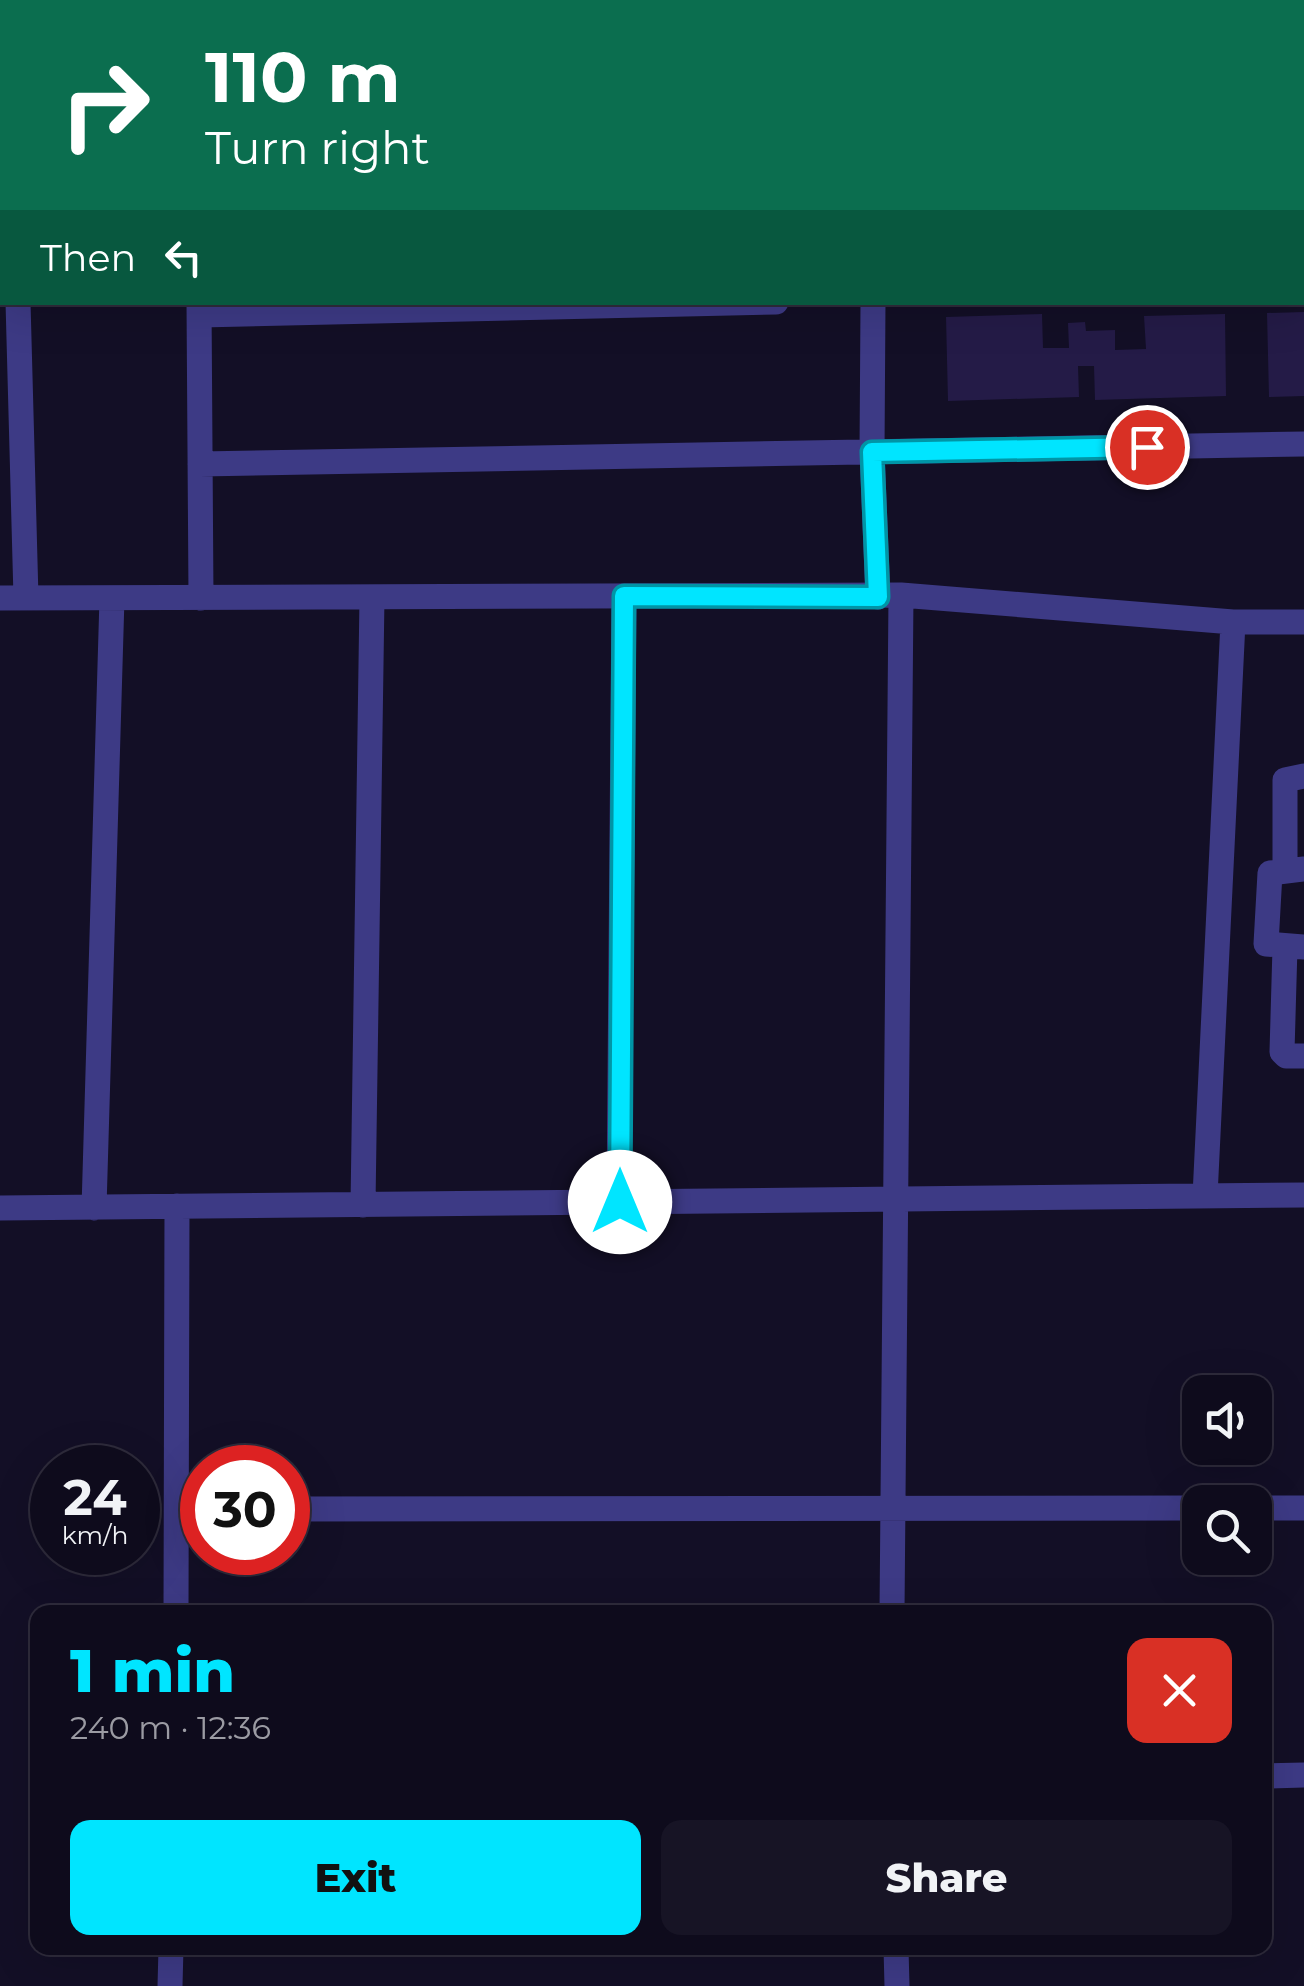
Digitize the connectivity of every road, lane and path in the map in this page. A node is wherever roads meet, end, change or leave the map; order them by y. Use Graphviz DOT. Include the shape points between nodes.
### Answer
graph roads {
  1 [pos="18,305"];
  2 [pos="529,305"];
  3 [pos="873,305"];
  4 [pos="200,309"];
  5 [pos="1304,444"];
  6 [pos="872,452"];
  7 [pos="200,464"];
  8 [pos="624,596"];
  9 [pos="890,596"];
  10 [pos="372,597"];
  11 [pos="13,598"];
  12 [pos="112,598"];
  13 [pos="201,598"];
  14 [pos="1234,622"];
  15 [pos="1304,622"];
  16 [pos="1304,776"];
  17 [pos="1294,869"];
  18 [pos="1295,947"];
  19 [pos="1304,1056"];
  20 [pos="1304,1195"];
  21 [pos="1205,1196"];
  22 [pos="895,1199"];
  23 [pos="620,1202"];
  24 [pos="364,1205"];
  25 [pos="177,1206"];
  26 [pos="0,1208"];
  27 [pos="94,1208"];
  28 [pos="187,1445"];
  29 [pos="891,1508"];
  30 [pos="1182,1508"];
  31 [pos="1272,1508"];
  32 [pos="1304,1508"];
  33 [pos="310,1510"];
  34 [pos="181,1575"];
  35 [pos="177,1605"];
  36 [pos="892,1605"];
  37 [pos="1272,1776"];
  38 [pos="1304,1776"];
  39 [pos="171,1955"];
  40 [pos="896,1955"];
  41 [pos="170,1986"];
  42 [pos="896,1986"];
  1 -- 11 [label="street"];
  2 -- 4 [label="street"];
  3 -- 6 [label="street"];
  4 -- 7 [label="street"];
  5 -- 6 [label="street"];
  6 -- 7 [label="street"];
  6 -- 9 [label="street"];
  7 -- 13 [label="street"];
  8 -- 9 [label="street"];
  8 -- 10 [label="street"];
  8 -- 23 [label="street"];
  9 -- 14 [label="street"];
  9 -- 22 [label="street"];
  10 -- 13 [label="street"];
  10 -- 24 [label="street"];
  11 -- 12 [label="street"];
  12 -- 13 [label="street"];
  12 -- 27 [label="street"];
  14 -- 15 [label="street"];
  14 -- 21 [label="street"];
  16 -- 17 [label="street" via="1285,780"];
  17 -- 18 [label="street" via="1270,873 1266,944"];
  18 -- 19 [label="street" via="1282,1052"];
  20 -- 21 [label="street"];
  21 -- 22 [label="street"];
  22 -- 23 [label="street"];
  22 -- 29 [label="street"];
  23 -- 24 [label="street"];
  24 -- 25 [label="street"];
  25 -- 27 [label="street"];
  25 -- 28 [label="street"];
  26 -- 27 [label="street"];
  29 -- 30 [label="street"];
  29 -- 33 [label="street"];
  29 -- 36 [label="street"];
  31 -- 32 [label="street"];
  34 -- 35 [label="street"];
  37 -- 38 [label="street"];
  39 -- 41 [label="street"];
  40 -- 42 [label="street"];
}
